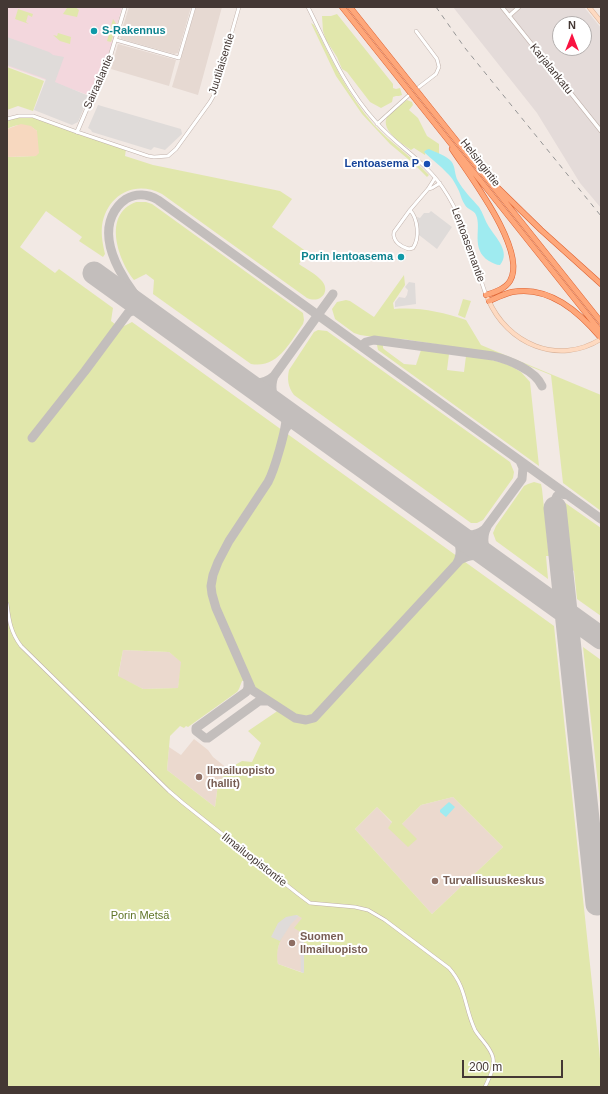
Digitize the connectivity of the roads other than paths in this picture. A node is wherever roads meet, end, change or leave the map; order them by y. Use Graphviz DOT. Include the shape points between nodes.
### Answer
graph roads {
  1 [pos="125,7"];
  2 [pos="194,7"];
  3 [pos="239,7"];
  4 [pos="308,7"];
  5 [pos="342,7"];
  6 [pos="350,7"];
  7 [pos="502,7"];
  8 [pos="519,7"];
  9 [pos="589,7"];
  10 [pos="509,16"];
  11 [pos="601,22"];
  12 [pos="416,31"];
  13 [pos="116,40"];
  14 [pos="419,87"];
  15 [pos="408,96"];
  16 [pos="428,116"];
  17 [pos="7,119"];
  18 [pos="377,124"];
  19 [pos="601,131"];
  20 [pos="77,132"];
  21 [pos="477,166"];
  22 [pos="435,178"];
  23 [pos="440,183"];
  24 [pos="428,189"];
  25 [pos="410,210"];
  26 [pos="601,284"];
  27 [pos="486,295"];
  28 [pos="489,301"];
  29 [pos="601,322"];
  30 [pos="597,330"];
  31 [pos="601,338"];
  32 [pos="7,604"];
  33 [pos="486,1087"];
  1 -- 13 [label="street, Sairaalantie"];
  2 -- 13 [label="street" via="179,58"];
  3 -- 20 [label="street, Juutilaisentie" via="214,95 171,154 162,157 148,156"];
  4 -- 18 [label="street, Lentoasemantie" via="345,81"];
  5 -- 16 [label="highway, Helsingintie"];
  6 -- 21 [label="highway, Helsingintie"];
  7 -- 10 [label="street, Karjalankatu"];
  8 -- 10 [label="street"];
  9 -- 11 [label="main road"];
  10 -- 19 [label="street, Karjalankatu"];
  12 -- 14 [label="street" via="440,67 436,74"];
  13 -- 20 [label="street, Sairaalantie" via="107,67"];
  15 -- 18 [label="street"];
  16 -- 27 [label="highway" via="483,195 510,246 514,267 511,278 501,289"];
  16 -- 30 [label="highway, Helsingintie"];
  17 -- 20 [label="street" via="34,116"];
  18 -- 22 [label="street, Lentoasemantie" via="390,138 423,164"];
  21 -- 26 [label="highway" via="517,207"];
  21 -- 29 [label="highway, Helsingintie"];
  22 -- 23 [label="street, Lentoasemantie"];
  22 -- 24 [label="street"];
  23 -- 24 [label="street"];
  23 -- 27 [label="street, Lentoasemantie" via="456,210"];
  24 -- 25 [label="street"];
  25 -- 25 [label="street" via="393,236 394,240 409,249 413,248 417,238 414,214"];
  27 -- 28 [label="main road, Lentoasemantie"];
  28 -- 30 [label="highway" via="512,292 543,294 566,304"];
  28 -- 31 [label="main road, Lentoasemantie" via="496,315 514,334 536,347 565,350 588,345"];
  30 -- 31 [label="highway"];
  32 -- 33 [label="street, Ilmailuopistontie" via="13,635 21,646 183,803 310,903 354,906 368,910 449,968 460,984 475,1030 492,1054 494,1064"];
}
